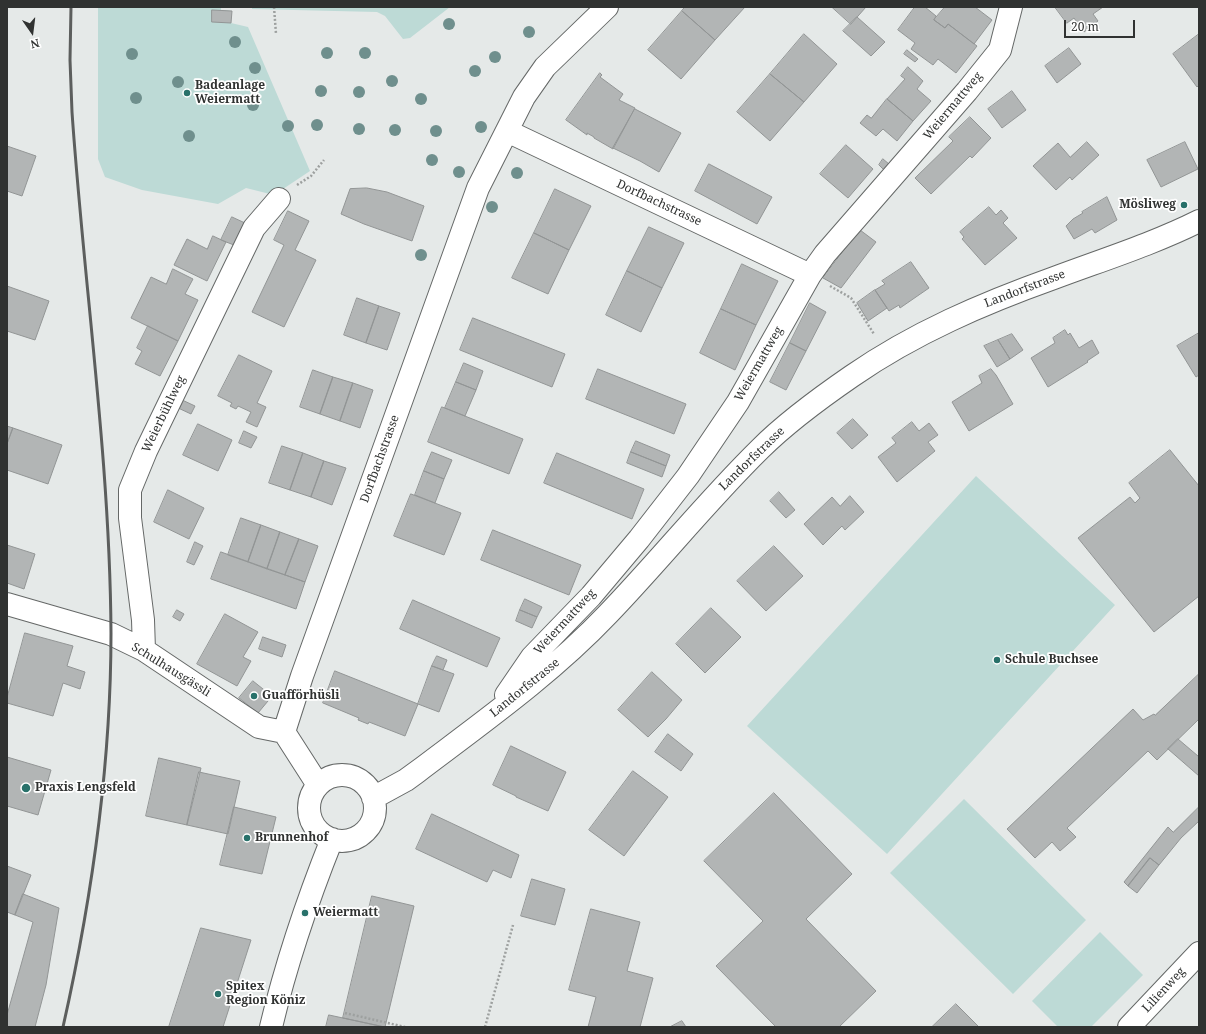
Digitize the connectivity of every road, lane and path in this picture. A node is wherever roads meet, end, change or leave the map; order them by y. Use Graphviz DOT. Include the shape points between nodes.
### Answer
graph roads {
  1 [pos="274,7"];
  2 [pos="607,7"];
  3 [pos="1011,7"];
  4 [pos="276,34"];
  5 [pos="507,131"];
  6 [pos="324,160"];
  7 [pos="311,176"];
  8 [pos="279,199"];
  9 [pos="1199,221"];
  10 [pos="810,275"];
  11 [pos="878,340"];
  12 [pos="7,604"];
  13 [pos="144,650"];
  14 [pos="493,714"];
  15 [pos="284,732"];
  16 [pos="318,785"];
  17 [pos="373,798"];
  18 [pos="332,839"];
  19 [pos="513,925"];
  20 [pos="1199,954"];
  21 [pos="345,1013"];
  22 [pos="394,1026"];
  23 [pos="271,1027"];
  24 [pos="405,1027"];
  25 [pos="486,1027"];
  26 [pos="1129,1027"];
  1 -- 4 [label="path"];
  2 -- 5 [label="street, Dorfbachstrasse" via="545,67 524,97"];
  3 -- 10 [label="street, Weiermattweg" via="1000,50 825,254"];
  5 -- 10 [label="street, Dorfbachstrasse"];
  5 -- 15 [label="street, Dorfbachstrasse" via="478,188"];
  6 -- 7 [label="path"];
  8 -- 13 [label="street, Weierbühlweg" via="254,228 146,451 130,490 130,518 143,620"];
  9 -- 14 [label="street, Landorfstrasse" via="1141,246 994,300 897,348 854,374 762,447 608,614 556,664"];
  10 -- 11 [label="path" via="851,298"];
  10 -- 14 [label="street, Weiermattweg" via="738,402 688,476 591,596 532,657"];
  12 -- 13 [label="street, Schulhausgässli" via="100,631"];
  13 -- 15 [label="street, Schulhausgässli" via="259,727"];
  14 -- 17 [label="street, Landorfstrasse" via="406,780"];
  15 -- 16 [label="street"];
  16 -- 17 [label="street" via="335,776 354,777 369,789"];
  16 -- 18 [label="street" via="309,805 310,816 322,834"];
  17 -- 18 [label="street" via="375,808 369,827 352,839"];
  18 -- 23 [label="street" via="319,872"];
  19 -- 25 [label="path"];
  20 -- 26 [label="street, Lilienweg"];
  21 -- 22 [label="path"];
  22 -- 24 [label="path"];
}
